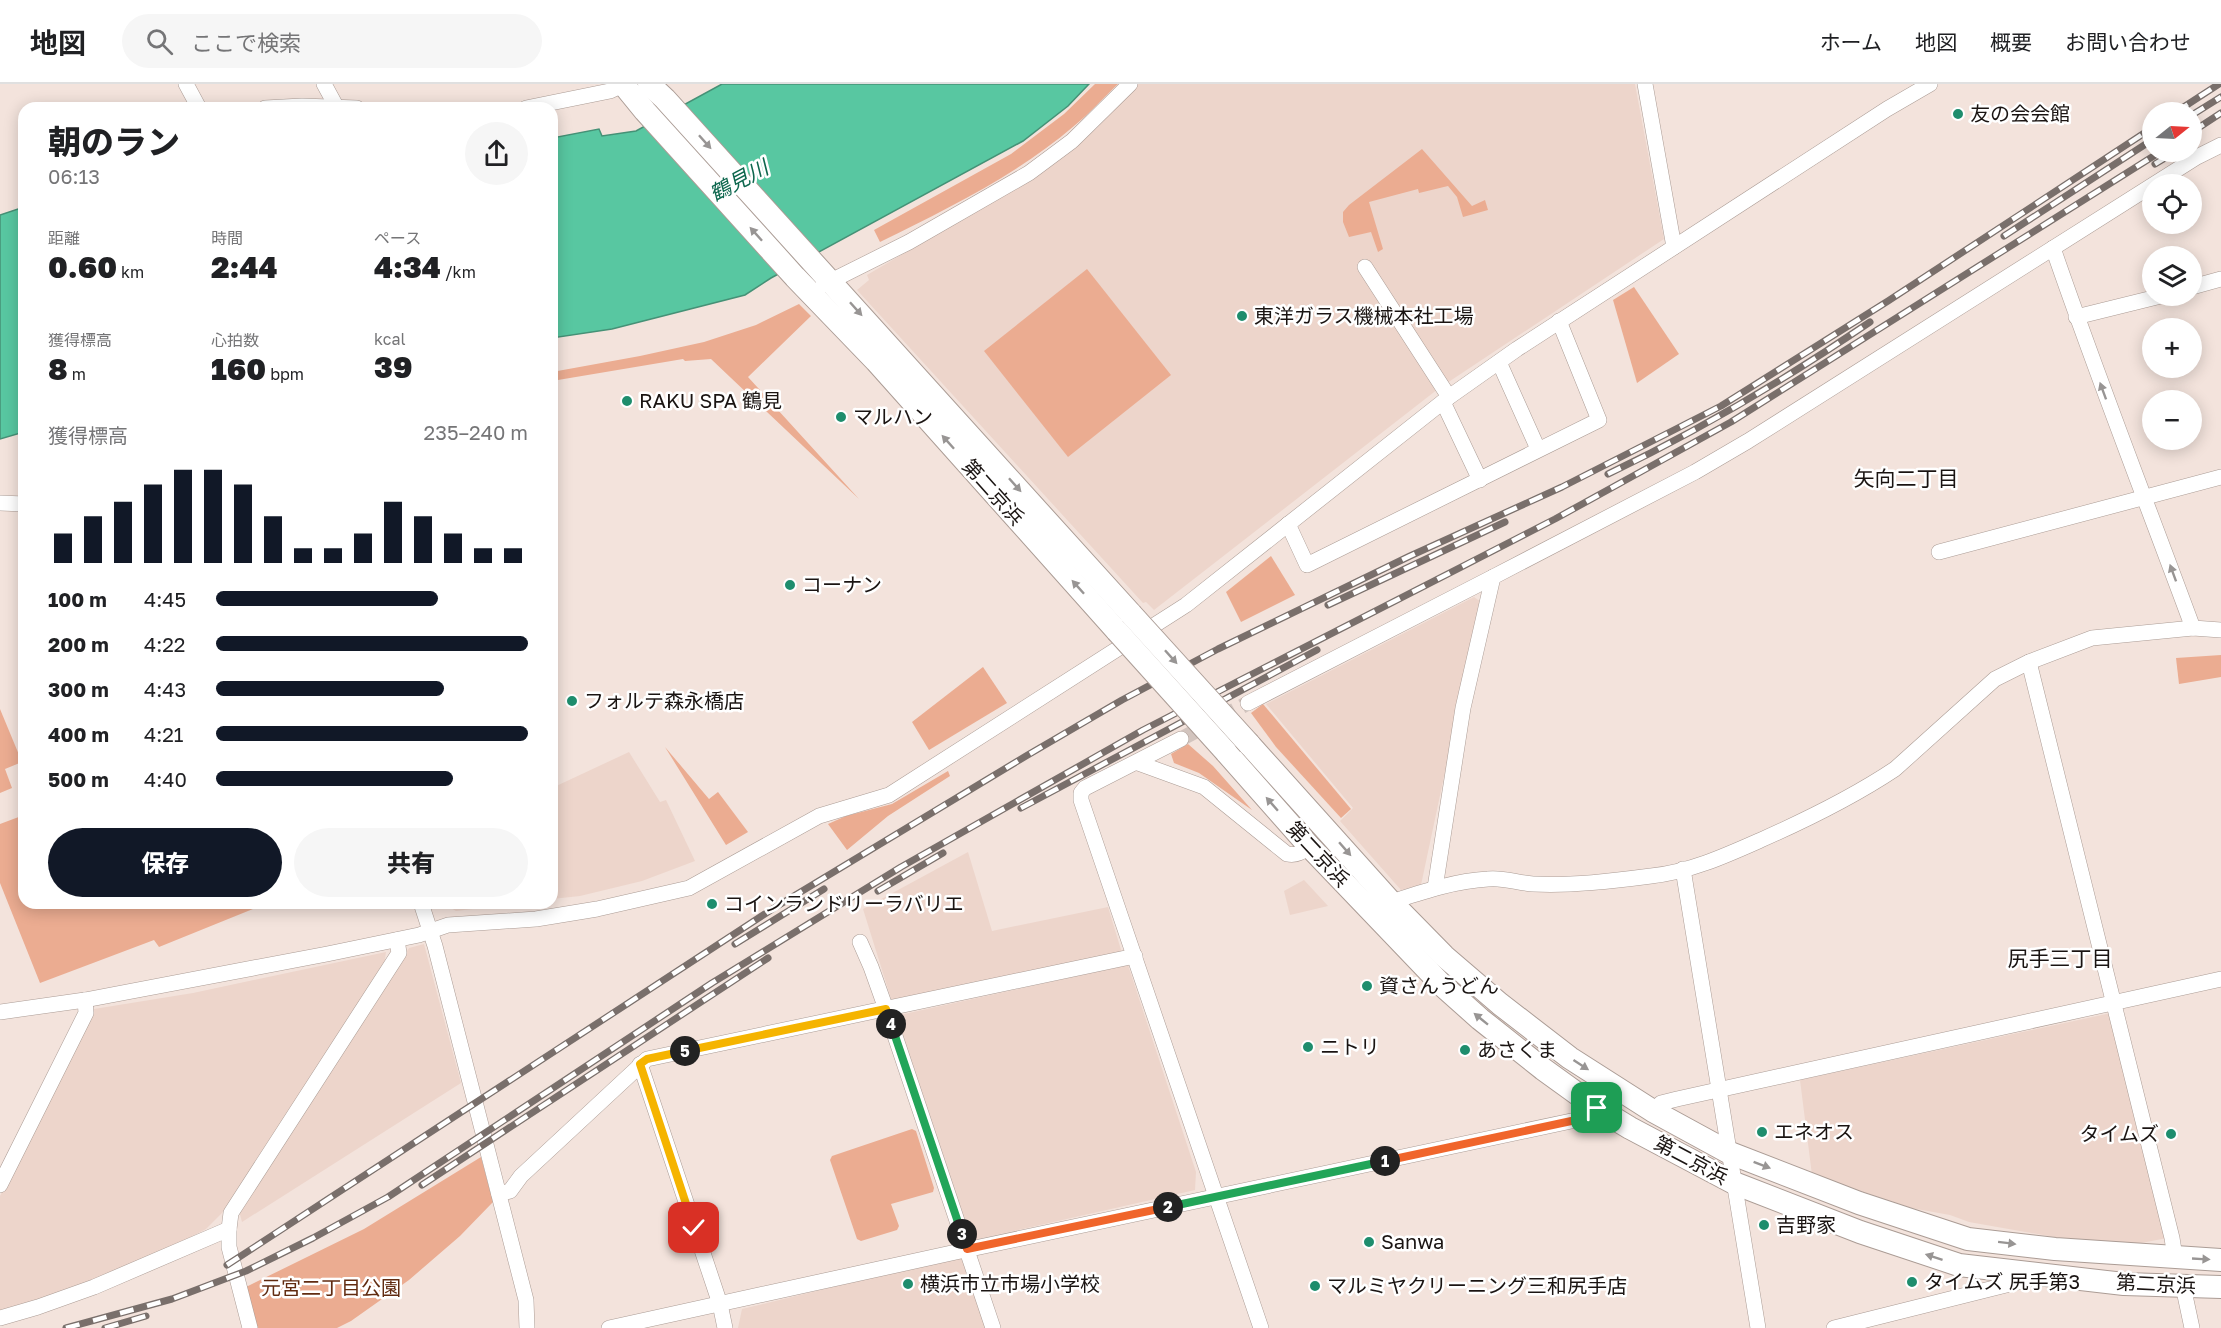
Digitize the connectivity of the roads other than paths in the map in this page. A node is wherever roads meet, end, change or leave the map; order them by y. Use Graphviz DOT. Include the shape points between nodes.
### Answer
graph roads {
  1 [pos="186,84"];
  2 [pos="324,84"];
  3 [pos="624,84"];
  4 [pos="1130,84"];
  5 [pos="1645,84"];
  6 [pos="1930,84"];
  7 [pos="657,92"];
  8 [pos="196,102"];
  9 [pos="334,102"];
  10 [pos="556,102"];
  11 [pos="2221,145"];
  12 [pos="1674,247"];
  13 [pos="2053,248"];
  14 [pos="1365,267"];
  15 [pos="824,273"];
  16 [pos="2221,279"];
  17 [pos="2202,284"];
  18 [pos="802,285"];
  19 [pos="2142,301"];
  20 [pos="2076,317"];
  21 [pos="1559,321"];
  22 [pos="1499,362"];
  23 [pos="1446,400"];
  24 [pos="1538,449"];
  25 [pos="2221,477"];
  26 [pos="1480,480"];
  27 [pos="2145,497"];
  28 [pos="0,503"];
  29 [pos="18,504"];
  30 [pos="1288,524"];
  31 [pos="1939,552"];
  32 [pos="1493,578"];
  33 [pos="1124,622"];
  34 [pos="2193,628"];
  35 [pos="2221,630"];
  36 [pos="2029,662"];
  37 [pos="1248,703"];
  38 [pos="1181,738"];
  39 [pos="1138,763"];
  40 [pos="1310,846"];
  41 [pos="1683,869"];
  42 [pos="1435,888"];
  43 [pos="1391,902"];
  44 [pos="423,909"];
  45 [pos="430,930"];
  46 [pos="397,940"];
  47 [pos="860,942"];
  48 [pos="1135,956"];
  49 [pos="2221,979"];
  50 [pos="86,1000"];
  51 [pos="2114,1004"];
  52 [pos="886,1009"];
  53 [pos="0,1012"];
  54 [pos="640,1064"];
  55 [pos="1721,1091"];
  56 [pos="1597,1108"];
  57 [pos="1653,1111"];
  58 [pos="1730,1153"];
  59 [pos="1734,1183"];
  60 [pos="0,1185"];
  61 [pos="499,1194"];
  62 [pos="1216,1197"];
  63 [pos="229,1229"];
  64 [pos="967,1249"];
  65 [pos="2175,1257"];
  66 [pos="2221,1260"];
  67 [pos="2043,1275"];
  68 [pos="2183,1286"];
  69 [pos="2221,1287"];
  70 [pos="720,1304"];
  71 [pos="0,1318"];
  72 [pos="250,1328"];
  73 [pos="527,1328"];
  74 [pos="609,1328"];
  75 [pos="725,1328"];
  76 [pos="993,1328"];
  77 [pos="1261,1328"];
  78 [pos="1758,1328"];
  79 [pos="1834,1328"];
  80 [pos="2192,1328"];
  1 -- 8 [label="street"];
  2 -- 9 [label="street"];
  3 -- 10 [label="street" via="610,91"];
  18 -- 3 [label="highway, 第二京浜, one-way"];
  4 -- 15 [label="street" via="1072,141 1029,173 909,242"];
  5 -- 12 [label="street"];
  6 -- 12 [label="street"];
  7 -- 15 [label="highway, 第二京浜, one-way"];
  11 -- 13 [label="street"];
  12 -- 21 [label="street"];
  13 -- 20 [label="street"];
  13 -- 32 [label="street" via="1748,441"];
  14 -- 23 [label="street"];
  15 -- 18 [label="street"];
  15 -- 33 [label="highway, 第二京浜, one-way"];
  16 -- 17 [label="street"];
  33 -- 18 [label="highway, 第二京浜, one-way"];
  19 -- 20 [label="street"];
  27 -- 20 [label="street, one-way"];
  21 -- 22 [label="street"];
  21 -- 24 [label="street" via="1599,420"];
  22 -- 23 [label="street"];
  22 -- 24 [label="street"];
  23 -- 26 [label="street"];
  23 -- 30 [label="street"];
  24 -- 26 [label="street"];
  25 -- 27 [label="street"];
  26 -- 30 [label="street" via="1307,565"];
  27 -- 31 [label="street"];
  34 -- 27 [label="street, one-way"];
  28 -- 29 [label="street"];
  30 -- 45 [label="street" via="1186,605 889,795 819,816 689,888 536,919 448,925"];
  32 -- 37 [label="street"];
  32 -- 42 [label="street" via="1463,708"];
  40 -- 33 [label="highway, 第二京浜, one-way, bridge" via="1226,752"];
  33 -- 43 [label="highway, 第二京浜, one-way, bridge" via="1249,744"];
  34 -- 35 [label="street"];
  34 -- 36 [label="street" via="2092,638"];
  36 -- 41 [label="street" via="1995,679 1877,781 1808,819 1722,857"];
  36 -- 51 [label="street"];
  38 -- 39 [label="street"];
  39 -- 40 [label="street" via="1204,787 1287,854 1300,854"];
  39 -- 48 [label="street" via="1085,788 1081,794"];
  56 -- 40 [label="highway, 第二京浜, one-way" via="1443,986"];
  41 -- 42 [label="street" via="1653,876 1568,883 1534,884 1490,878"];
  41 -- 55 [label="street"];
  42 -- 43 [label="street"];
  43 -- 57 [label="highway, 第二京浜, one-way" via="1444,956 1500,1004 1570,1058"];
  44 -- 45 [label="street"];
  45 -- 46 [label="street"];
  45 -- 61 [label="street"];
  46 -- 50 [label="street"];
  46 -- 63 [label="street" via="399,953 231,1213"];
  47 -- 52 [label="street"];
  48 -- 52 [label="street"];
  48 -- 62 [label="street"];
  49 -- 51 [label="street"];
  50 -- 53 [label="street"];
  50 -- 60 [label="street" via="86,1013"];
  51 -- 55 [label="street"];
  51 -- 65 [label="street"];
  52 -- 54 [label="street" via="647,1059"];
  52 -- 64 [label="street"];
  54 -- 61 [label="street" via="521,1176 510,1191"];
  54 -- 70 [label="street"];
  55 -- 57 [label="street" via="1661,1103"];
  55 -- 58 [label="street"];
  56 -- 59 [label="highway, 第二京浜"];
  56 -- 62 [label="street" via="1590,1117"];
  57 -- 58 [label="highway, 第二京浜"];
  58 -- 59 [label="street"];
  58 -- 65 [label="highway, 第二京浜, one-way" via="1859,1203 1968,1239"];
  67 -- 59 [label="highway, 第二京浜, one-way" via="1959,1265"];
  59 -- 78 [label="street"];
  61 -- 73 [label="street" via="526,1300"];
  62 -- 64 [label="street"];
  62 -- 77 [label="street"];
  63 -- 71 [label="street" via="94,1287"];
  63 -- 72 [label="street" via="229,1247"];
  64 -- 70 [label="street"];
  64 -- 76 [label="street"];
  65 -- 66 [label="highway, 第二京浜, one-way"];
  67 -- 68 [label="highway, 第二京浜"];
  67 -- 79 [label="street"];
  68 -- 69 [label="highway, 第二京浜"];
  68 -- 80 [label="street"];
  70 -- 74 [label="street"];
  70 -- 75 [label="street"];
}
